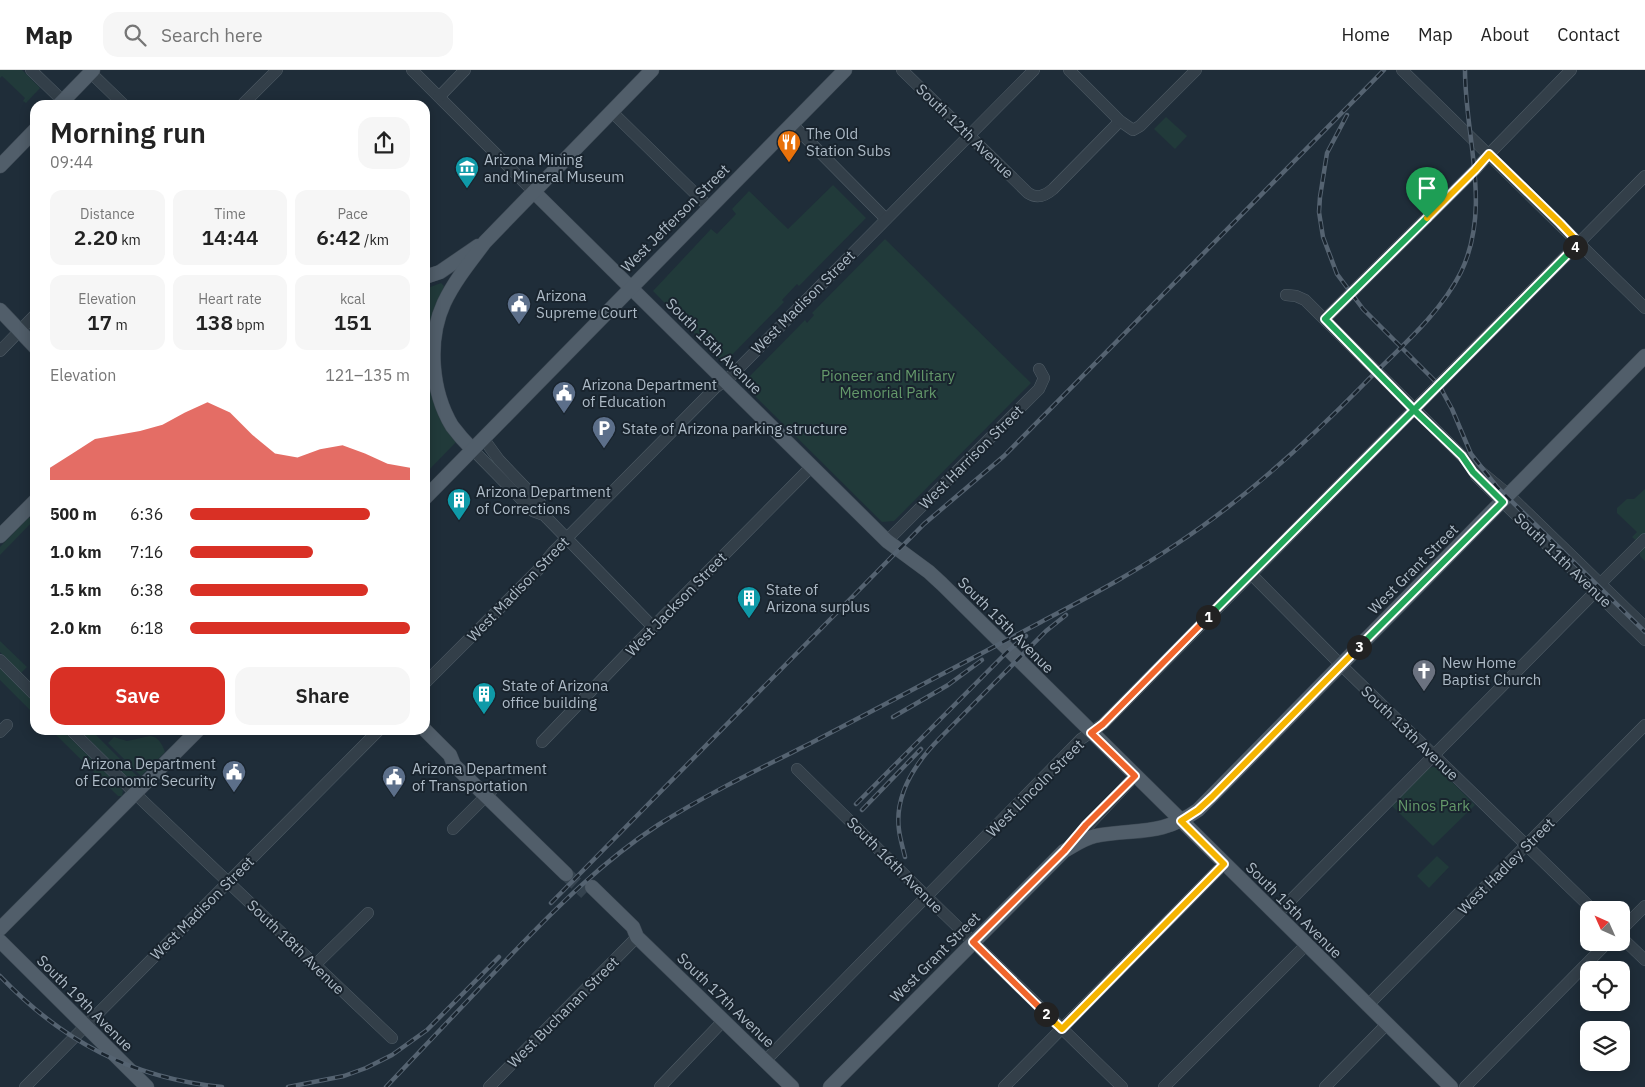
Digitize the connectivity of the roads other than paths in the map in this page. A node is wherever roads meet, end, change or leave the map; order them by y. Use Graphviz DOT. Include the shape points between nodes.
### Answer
graph roads {
  1 [pos="31,70"];
  2 [pos="277,70"];
  3 [pos="412,70"];
  4 [pos="465,70"];
  5 [pos="652,70"];
  6 [pos="845,70"];
  7 [pos="902,70"];
  8 [pos="1034,70"];
  9 [pos="1069,70"];
  10 [pos="1196,70"];
  11 [pos="1402,70"];
  12 [pos="1571,70"];
  13 [pos="92,71"];
  14 [pos="439,96"];
  15 [pos="58,100"];
  16 [pos="64,100"];
  17 [pos="119,100"];
  18 [pos="247,100"];
  19 [pos="612,112"];
  20 [pos="1120,121"];
  21 [pos="792,124"];
  22 [pos="969,134"];
  23 [pos="30,135"];
  24 [pos="1489,154"];
  25 [pos="0,166"];
  26 [pos="1645,176"];
  27 [pos="534,192"];
  28 [pos="709,207"];
  29 [pos="886,219"];
  30 [pos="485,242"];
  31 [pos="1579,243"];
  32 [pos="430,275"];
  33 [pos="631,287"];
  34 [pos="1286,295"];
  35 [pos="1645,308"];
  36 [pos="0,310"];
  37 [pos="1325,319"];
  38 [pos="30,320"];
  39 [pos="20,331"];
  40 [pos="30,341"];
  41 [pos="0,351"];
  42 [pos="1645,356"];
  43 [pos="1039,369"];
  44 [pos="725,380"];
  45 [pos="1414,410"];
  46 [pos="483,438"];
  47 [pos="472,449"];
  48 [pos="812,466"];
  49 [pos="430,493"];
  50 [pos="1506,498"];
  51 [pos="30,506"];
  52 [pos="544,515"];
  53 [pos="0,536"];
  54 [pos="566,539"];
  55 [pos="1645,539"];
  56 [pos="887,541"];
  57 [pos="553,552"];
  58 [pos="1250,574"];
  59 [pos="1598,587"];
  60 [pos="653,627"];
  61 [pos="1645,627"];
  62 [pos="1645,640"];
  63 [pos="0,660"];
  64 [pos="1341,665"];
  65 [pos="430,679"];
  66 [pos="30,690"];
  67 [pos="1645,725"];
  68 [pos="1091,733"];
  69 [pos="76,735"];
  70 [pos="193,735"];
  71 [pos="374,735"];
  72 [pos="430,735"];
  73 [pos="542,742"];
  74 [pos="1434,756"];
  75 [pos="797,768"];
  76 [pos="1135,776"];
  77 [pos="134,793"];
  78 [pos="489,793"];
  79 [pos="1181,821"];
  80 [pos="453,829"];
  81 [pos="1526,846"];
  82 [pos="1064,851"];
  83 [pos="1224,864"];
  84 [pos="569,871"];
  85 [pos="228,882"];
  86 [pos="589,890"];
  87 [pos="927,897"];
  88 [pos="1584,901"];
  89 [pos="1645,906"];
  90 [pos="368,913"];
  91 [pos="1276,915"];
  92 [pos="1630,921"];
  93 [pos="0,929"];
  94 [pos="637,937"];
  95 [pos="0,941"];
  96 [pos="973,942"];
  97 [pos="1306,945"];
  98 [pos="1630,946"];
  99 [pos="1599,951"];
  100 [pos="1645,960"];
  101 [pos="316,965"];
  102 [pos="1367,1006"];
  103 [pos="724,1020"];
  104 [pos="1386,1025"];
  105 [pos="85,1026"];
  106 [pos="1062,1029"];
  107 [pos="392,1038"];
  108 [pos="765,1061"];
  109 [pos="25,1087"];
  110 [pos="147,1087"];
  111 [pos="489,1087"];
  112 [pos="660,1087"];
  113 [pos="792,1087"];
  114 [pos="830,1087"];
  115 [pos="1004,1087"];
  116 [pos="1122,1087"];
  117 [pos="1164,1087"];
  118 [pos="1325,1087"];
  119 [pos="1450,1087"];
  120 [pos="1465,1087"];
  1 -- 15 [label="street"];
  2 -- 18 [label="street"];
  3 -- 14 [label="street"];
  4 -- 14 [label="street"];
  5 -- 19 [label="main road"];
  6 -- 21 [label="main road, West Jefferson Street"];
  7 -- 22 [label="street, South 12th Avenue"];
  8 -- 22 [label="street, West Madison Street"];
  9 -- 20 [label="street"];
  10 -- 20 [label="street" via="1140,126 1133,130"];
  11 -- 24 [label="street"];
  12 -- 24 [label="street"];
  13 -- 16 [label="main road"];
  13 -- 17 [label="street"];
  14 -- 27 [label="street"];
  19 -- 27 [label="main road"];
  19 -- 28 [label="street"];
  20 -- 22 [label="street, South 12th Avenue" via="1050,192 1039,196 1028,192"];
  21 -- 28 [label="main road, West Jefferson Street"];
  21 -- 29 [label="street"];
  22 -- 29 [label="street, West Madison Street"];
  23 -- 25 [label="main road"];
  24 -- 31 [label="street"];
  24 -- 37 [label="street"];
  26 -- 31 [label="street, West Lincoln Street"];
  27 -- 30 [label="main road"];
  27 -- 33 [label="main road, South 15th Avenue"];
  28 -- 33 [label="main road, West Jefferson Street"];
  29 -- 44 [label="street, West Madison Street"];
  30 -- 32 [label="main road"];
  30 -- 47 [label="main road" via="450,290 434,340 435,378 440,399 452,426"];
  31 -- 35 [label="street"];
  31 -- 45 [label="street, West Lincoln Street"];
  33 -- 44 [label="main road, South 15th Avenue"];
  33 -- 46 [label="main road, West Jefferson Street"];
  34 -- 37 [label="street, South 11th Avenue" via="1305,300"];
  36 -- 39 [label="main road"];
  37 -- 45 [label="street, South 11th Avenue"];
  38 -- 39 [label="street"];
  39 -- 40 [label="main road"];
  39 -- 41 [label="street"];
  42 -- 50 [label="main road, West Grant Street"];
  43 -- 56 [label="street, West Harrison Street" via="1044,378 1039,389"];
  44 -- 48 [label="main road, South 15th Avenue"];
  44 -- 54 [label="street, West Madison Street"];
  45 -- 50 [label="street, South 11th Avenue"];
  45 -- 58 [label="street, West Lincoln Street"];
  46 -- 47 [label="main road, West Jefferson Street"];
  46 -- 52 [label="street" via="540,503"];
  47 -- 49 [label="main road, West Jefferson Street"];
  47 -- 52 [label="street" via="533,511"];
  48 -- 56 [label="main road, South 15th Avenue"];
  48 -- 60 [label="street, West Jackson Street"];
  50 -- 59 [label="street, South 11th Avenue"];
  50 -- 64 [label="main road, West Grant Street"];
  51 -- 53 [label="main road"];
  52 -- 54 [label="street"];
  52 -- 57 [label="street" via="554,533"];
  54 -- 57 [label="street, West Madison Street"];
  54 -- 60 [label="street"];
  55 -- 59 [label="street"];
  56 -- 68 [label="main road, South 15th Avenue" via="942,584"];
  57 -- 65 [label="street, West Madison Street"];
  58 -- 64 [label="street, South 13th Avenue"];
  58 -- 68 [label="street, West Lincoln Street"];
  59 -- 61 [label="street, South 11th Avenue"];
  59 -- 62 [label="street, South 11th Avenue"];
  59 -- 74 [label="street"];
  60 -- 73 [label="street, West Jackson Street"];
  63 -- 66 [label="street"];
  64 -- 74 [label="street, South 13th Avenue"];
  64 -- 79 [label="main road, West Grant Street" via="1212,797"];
  67 -- 81 [label="street, West Hadley Street"];
  68 -- 76 [label="main road, South 15th Avenue"];
  68 -- 87 [label="street, West Lincoln Street" via="1081,739"];
  69 -- 77 [label="street, South 18th Avenue"];
  70 -- 77 [label="main road"];
  71 -- 85 [label="street, West Madison Street"];
  72 -- 78 [label="main road" via="450,755 454,765"];
  74 -- 81 [label="street, South 13th Avenue"];
  74 -- 91 [label="street"];
  75 -- 87 [label="street, South 16th Avenue"];
  76 -- 79 [label="main road, South 15th Avenue"];
  76 -- 82 [label="street, West Grant Street"];
  77 -- 85 [label="street, South 18th Avenue"];
  77 -- 93 [label="main road"];
  78 -- 80 [label="street"];
  78 -- 84 [label="main road"];
  79 -- 82 [label="main road, West Grant Street" via="1150,831 1094,836"];
  79 -- 83 [label="main road, South 15th Avenue"];
  81 -- 88 [label="street, South 13th Avenue"];
  81 -- 102 [label="street, West Hadley Street"];
  82 -- 96 [label="main road, West Grant Street"];
  83 -- 91 [label="main road, South 15th Avenue"];
  83 -- 106 [label="street"];
  85 -- 101 [label="street, South 18th Avenue"];
  85 -- 105 [label="street, West Madison Street"];
  86 -- 94 [label="main road, South 17th Avenue" via="628,934"];
  87 -- 96 [label="street, South 16th Avenue"];
  87 -- 108 [label="street, West Lincoln Street"];
  89 -- 92 [label="street"];
  90 -- 101 [label="street"];
  91 -- 97 [label="main road, South 15th Avenue"];
  94 -- 103 [label="main road, South 17th Avenue"];
  94 -- 111 [label="street, West Buchanan Street"];
  95 -- 105 [label="main road, South 19th Avenue"];
  96 -- 106 [label="street, South 16th Avenue"];
  96 -- 114 [label="main road, West Grant Street"];
  97 -- 102 [label="main road, South 15th Avenue"];
  97 -- 117 [label="street"];
  98 -- 100 [label="street"];
  99 -- 120 [label="street"];
  101 -- 107 [label="street, South 18th Avenue"];
  102 -- 104 [label="main road, South 15th Avenue"];
  103 -- 108 [label="main road, South 17th Avenue"];
  103 -- 112 [label="street"];
  104 -- 118 [label="street"];
  104 -- 119 [label="main road, South 15th Avenue"];
  105 -- 109 [label="street, West Madison Street"];
  105 -- 110 [label="main road, South 19th Avenue"];
  106 -- 115 [label="street"];
  106 -- 116 [label="street, South 16th Avenue"];
  108 -- 113 [label="main road, South 17th Avenue"];
}
